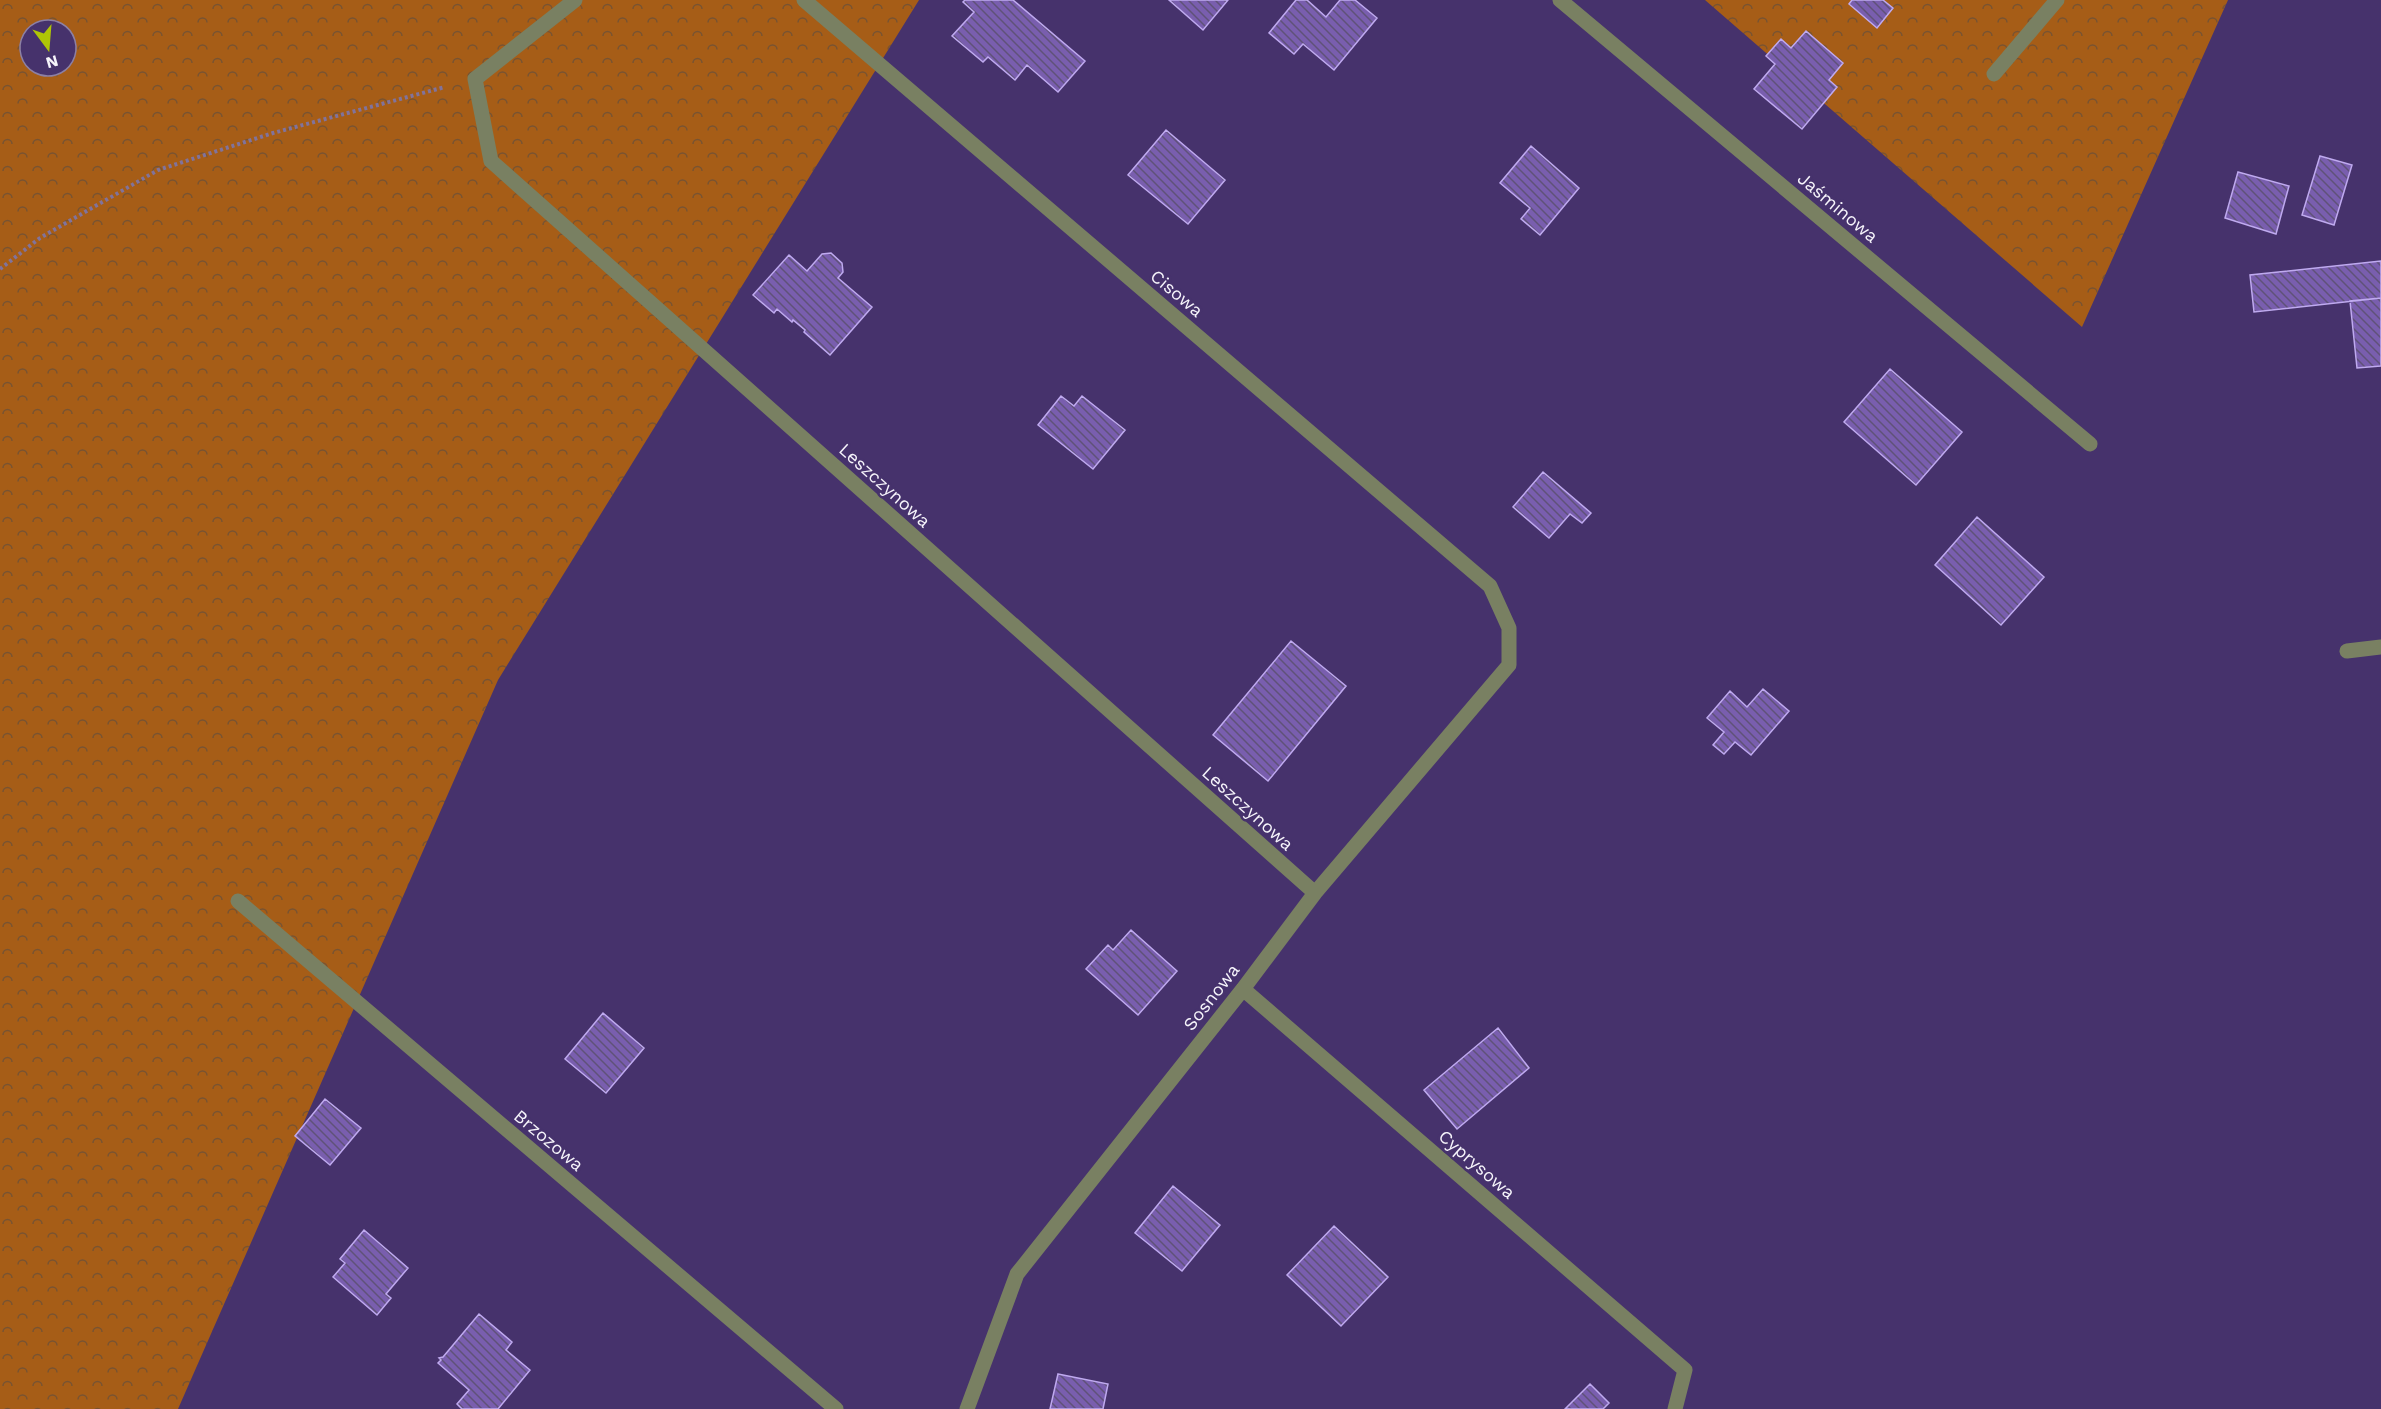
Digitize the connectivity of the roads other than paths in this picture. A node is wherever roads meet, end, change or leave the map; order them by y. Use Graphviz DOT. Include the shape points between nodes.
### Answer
graph roads {
  1 [pos="575,0"];
  2 [pos="804,0"];
  3 [pos="1560,0"];
  4 [pos="2057,0"];
  5 [pos="1994,74"];
  6 [pos="2090,444"];
  7 [pos="1509,628"];
  8 [pos="2381,647"];
  9 [pos="2347,651"];
  10 [pos="1315,893"];
  11 [pos="238,901"];
  12 [pos="1243,989"];
  13 [pos="836,1409"];
  14 [pos="967,1409"];
  15 [pos="1675,1409"];
  1 -- 10 [label="street, Leszczynowa" via="475,79 491,160"];
  2 -- 7 [label="street, Cisowa" via="1491,586"];
  3 -- 6 [label="street, Jaśminowa"];
  4 -- 5 [label="street"];
  7 -- 10 [label="street, Sosnowa" via="1509,665"];
  8 -- 9 [label="street"];
  10 -- 12 [label="street, Sosnowa"];
  11 -- 13 [label="street, Brzozowa"];
  12 -- 14 [label="street, Sosnowa" via="1017,1274"];
  12 -- 15 [label="street, Cyprysowa" via="1685,1370"];
}
